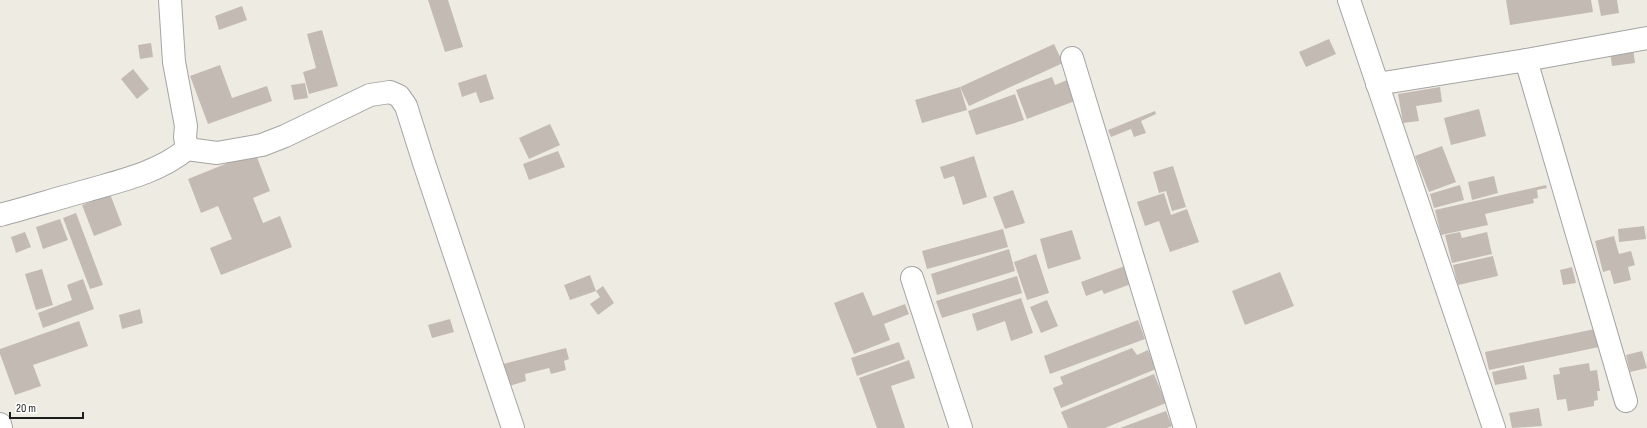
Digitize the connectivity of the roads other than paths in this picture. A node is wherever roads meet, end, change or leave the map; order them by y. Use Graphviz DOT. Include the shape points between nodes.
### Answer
graph roads {
  1 [pos="170,0"];
  2 [pos="1349,0"];
  3 [pos="1647,38"];
  4 [pos="1072,58"];
  5 [pos="1526,60"];
  6 [pos="1378,84"];
  7 [pos="187,148"];
  8 [pos="0,215"];
  9 [pos="912,278"];
  10 [pos="1626,401"];
  11 [pos="0,424"];
  12 [pos="1,428"];
  13 [pos="513,428"];
  14 [pos="961,428"];
  15 [pos="1186,428"];
  16 [pos="1494,428"];
  1 -- 7 [label="street" via="174,62 186,126"];
  2 -- 6 [label="street"];
  3 -- 5 [label="street"];
  4 -- 15 [label="street"];
  5 -- 6 [label="street"];
  5 -- 10 [label="street"];
  6 -- 16 [label="street"];
  7 -- 8 [label="street" via="175,158 145,173"];
  7 -- 13 [label="street" via="217,153 262,145 370,95 390,92 399,96 406,106"];
  9 -- 14 [label="street"];
  11 -- 12 [label="street"];
}
